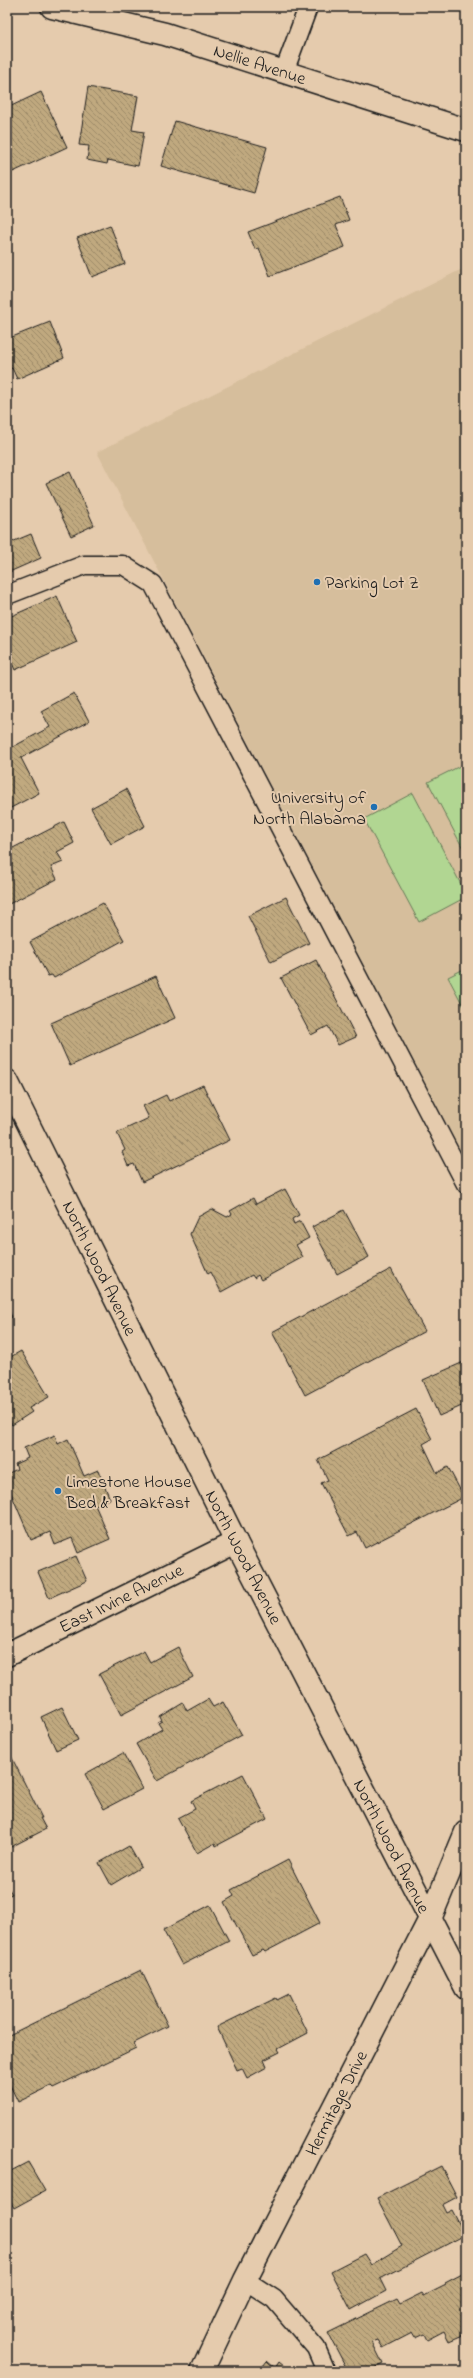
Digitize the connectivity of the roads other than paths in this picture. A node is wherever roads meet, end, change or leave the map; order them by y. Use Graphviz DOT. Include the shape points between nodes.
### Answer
graph roads {
  1 [pos="52,7"];
  2 [pos="308,7"];
  3 [pos="284,72"];
  4 [pos="466,130"];
  5 [pos="7,595"];
  6 [pos="7,1081"];
  7 [pos="466,1184"];
  8 [pos="236,1542"];
  9 [pos="7,1655"];
  10 [pos="466,1832"];
  11 [pos="430,1919"];
  12 [pos="466,1988"];
  13 [pos="245,2280"];
  14 [pos="202,2371"];
  15 [pos="326,2371"];
  1 -- 3 [label="street, Nellie Avenue" via="166,34"];
  2 -- 3 [label="lane"];
  3 -- 4 [label="street, Nellie Avenue"];
  5 -- 7 [label="lane" via="84,565 123,565 153,584"];
  6 -- 8 [label="street, North Wood Avenue"];
  8 -- 9 [label="street, East Irvine Avenue"];
  8 -- 11 [label="street, North Wood Avenue"];
  10 -- 11 [label="street, Hermitage Drive"];
  11 -- 12 [label="street, North Wood Avenue"];
  11 -- 13 [label="street, Hermitage Drive"];
  13 -- 14 [label="street, Hermitage Drive"];
  13 -- 15 [label="lane" via="274,2298 316,2348"];
}
